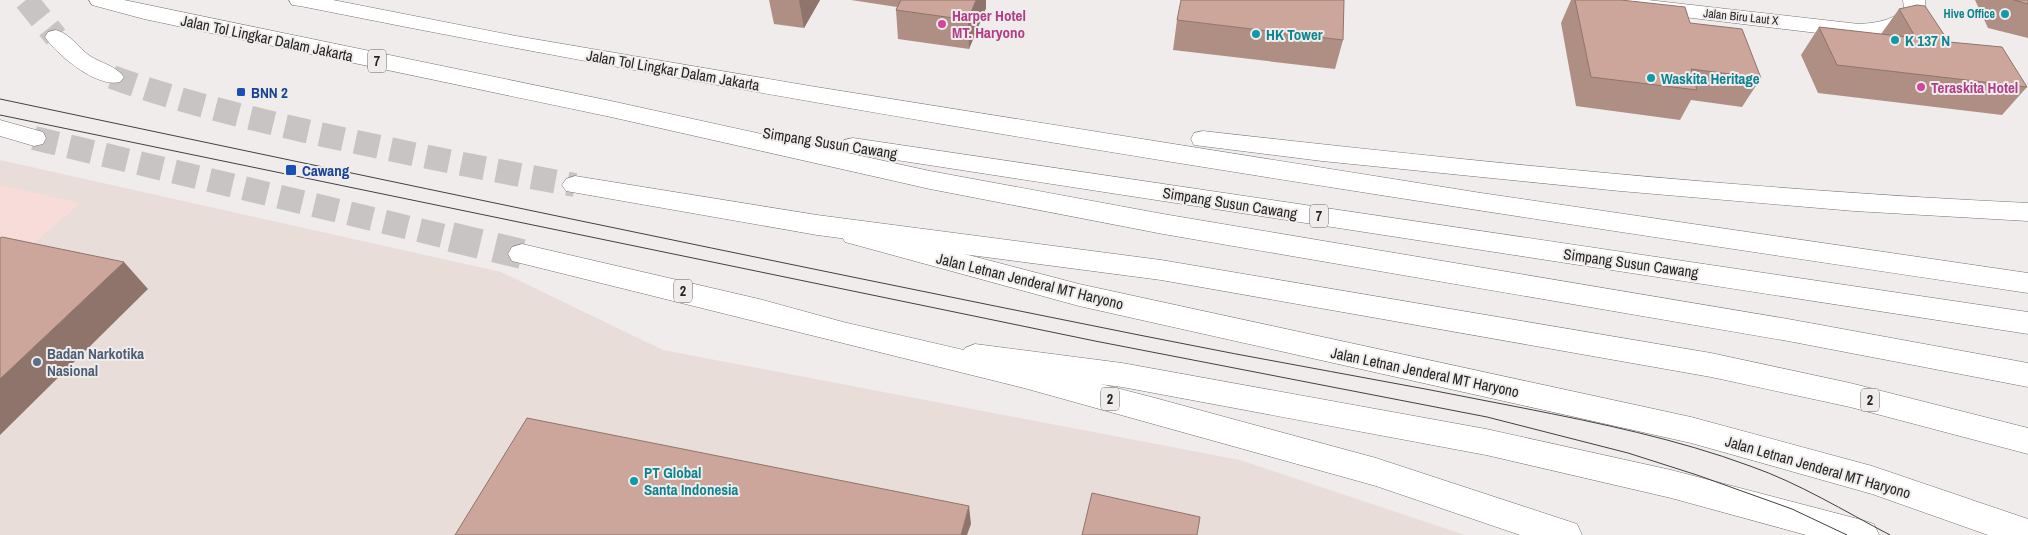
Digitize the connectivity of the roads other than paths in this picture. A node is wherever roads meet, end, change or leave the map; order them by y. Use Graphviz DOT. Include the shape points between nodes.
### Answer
graph roads {
  1 [pos="100,0"];
  2 [pos="300,0"];
  3 [pos="1592,0"];
  4 [pos="1914,0"];
  5 [pos="56,37"];
  6 [pos="112,77"];
  7 [pos="810,94"];
  8 [pos="611,109"];
  9 [pos="0,128"];
  10 [pos="34,138"];
  11 [pos="575,185"];
  12 [pos="2028,212"];
  13 [pos="817,225"];
  14 [pos="522,254"];
  15 [pos="2028,283"];
  16 [pos="2028,323"];
  17 [pos="843,334"];
  18 [pos="2028,375"];
  19 [pos="2028,441"];
  20 [pos="2028,534"];
  21 [pos="1566,535"];
  22 [pos="1862,535"];
  1 -- 8 [label="main road, Jalan Tol Lingkar Dalam Jakarta / 7" via="144,12"];
  2 -- 7 [label="main road, Jalan Tol Lingkar Dalam Jakarta" via="516,43"];
  3 -- 4 [label="main road, Jalan Biru Laut X" via="1859,32 1887,27 1908,18 1915,10"];
  5 -- 6 [label="main road" via="82,62"];
  7 -- 12 [label="main road" via="1442,165 1790,196"];
  7 -- 15 [label="main road" via="1471,200"];
  8 -- 16 [label="main road, Simpang Susun Cawang / 7"];
  8 -- 18 [label="main road" via="817,156 1144,220 1778,328"];
  9 -- 10 [label="main road"];
  11 -- 13 [label="main road, Jalan Letnan Jenderal MT Haryono / 2"];
  13 -- 19 [label="main road, Jalan Letnan Jenderal MT Haryono / 2" via="1161,270 1701,364 1850,395"];
  13 -- 20 [label="main road, Jalan Letnan Jenderal MT Haryono" via="1079,295 1691,430 1872,480"];
  14 -- 17 [label="main road, 2" via="730,302"];
  17 -- 21 [label="main road, 2" via="1024,376 1376,472"];
  17 -- 22 [label="main road" via="988,358 1122,375 1486,442 1671,484"];
}
